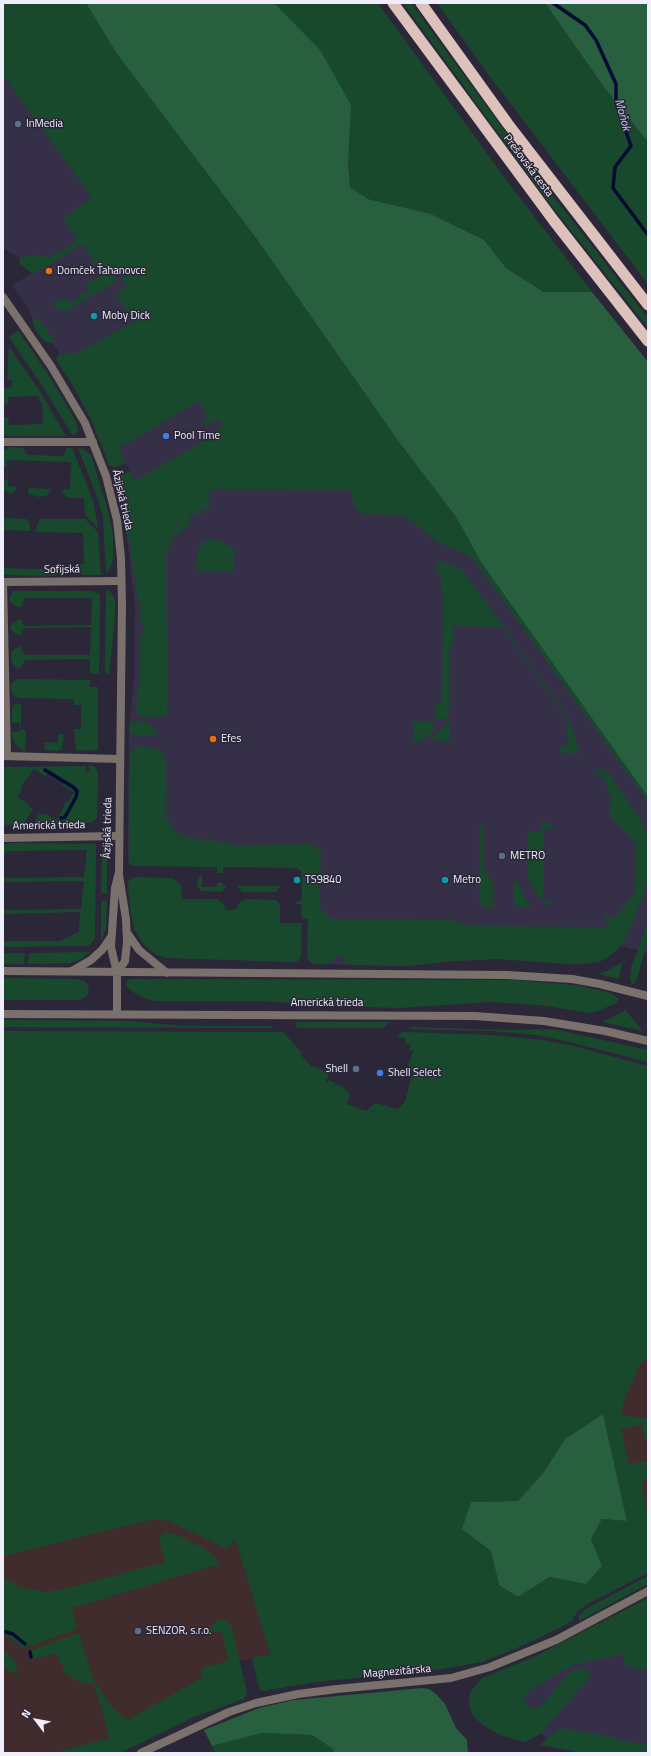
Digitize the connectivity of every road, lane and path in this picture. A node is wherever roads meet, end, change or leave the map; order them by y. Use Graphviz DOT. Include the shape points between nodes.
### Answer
graph roads {
  1 [pos="393,3"];
  2 [pos="421,3"];
  3 [pos="3,297"];
  4 [pos="648,305"];
  5 [pos="648,341"];
  6 [pos="3,442"];
  7 [pos="93,442"];
  8 [pos="121,581"];
  9 [pos="3,582"];
  10 [pos="5,756"];
  11 [pos="120,759"];
  12 [pos="119,836"];
  13 [pos="3,838"];
  14 [pos="119,872"];
  15 [pos="127,931"];
  16 [pos="112,936"];
  17 [pos="3,971"];
  18 [pos="72,972"];
  19 [pos="117,973"];
  20 [pos="167,973"];
  21 [pos="648,996"];
  22 [pos="3,1014"];
  23 [pos="117,1014"];
  24 [pos="648,1042"];
  25 [pos="648,1591"];
  26 [pos="141,1753"];
  1 -- 5 [label="highway, Prešovská cesta" via="544,208"];
  2 -- 4 [label="highway, Prešovská cesta" via="508,124"];
  3 -- 7 [label="street, Ázijská trieda" via="72,399"];
  6 -- 7 [label="street"];
  7 -- 8 [label="street, Ázijská trieda" via="115,509 120,540"];
  8 -- 9 [label="street, Sofijská"];
  8 -- 11 [label="street, Ázijská trieda"];
  9 -- 10 [label="street, Sofijská"];
  10 -- 11 [label="street"];
  11 -- 12 [label="street, Ázijská trieda"];
  12 -- 13 [label="street, Americká trieda"];
  12 -- 14 [label="street, Ázijská trieda"];
  14 -- 15 [label="street, Ázijská trieda"];
  14 -- 16 [label="street, Ázijská trieda" via="115,888"];
  15 -- 19 [label="street, Ázijská trieda" via="125,961"];
  15 -- 20 [label="street, Ázijská trieda" via="139,950"];
  16 -- 18 [label="street" via="92,960"];
  16 -- 19 [label="street, Ázijská trieda" via="111,948"];
  17 -- 18 [label="street"];
  18 -- 19 [label="street"];
  19 -- 20 [label="street"];
  19 -- 23 [label="street, Ázijská trieda"];
  20 -- 21 [label="street" via="542,976 600,984"];
  22 -- 23 [label="street, Americká trieda"];
  23 -- 24 [label="street, Americká trieda" via="503,1017 582,1026"];
  25 -- 26 [label="street, Magnezitárska" via="556,1640 490,1667 452,1678 337,1688 256,1703 229,1712"];
}
